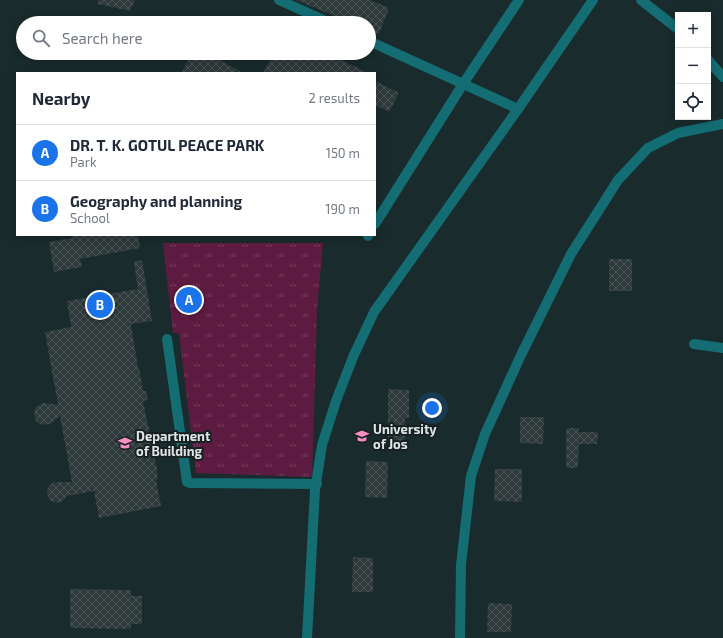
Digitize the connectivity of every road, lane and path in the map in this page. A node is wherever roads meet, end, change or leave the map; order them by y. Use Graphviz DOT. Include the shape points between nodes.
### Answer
graph roads {
  1 [pos="279,0"];
  2 [pos="519,0"];
  3 [pos="592,0"];
  4 [pos="641,0"];
  5 [pos="314,16"];
  6 [pos="675,27"];
  7 [pos="376,44"];
  8 [pos="711,63"];
  9 [pos="723,77"];
  10 [pos="463,84"];
  11 [pos="518,109"];
  12 [pos="723,124"];
  13 [pos="376,222"];
  14 [pos="167,339"];
  15 [pos="694,344"];
  16 [pos="723,348"];
  17 [pos="317,484"];
  18 [pos="307,638"];
  19 [pos="460,638"];
  1 -- 5 [label="street"];
  2 -- 10 [label="street"];
  3 -- 11 [label="street"];
  4 -- 6 [label="street"];
  7 -- 10 [label="street"];
  8 -- 9 [label="street"];
  10 -- 11 [label="street"];
  10 -- 13 [label="street"];
  11 -- 17 [label="street" via="374,312 336,401 322,445"];
  12 -- 19 [label="street" via="678,133 648,148 618,180 571,254 485,434 472,476 461,565"];
  14 -- 17 [label="street" via="187,482"];
  15 -- 16 [label="street"];
  17 -- 18 [label="street"];
}
